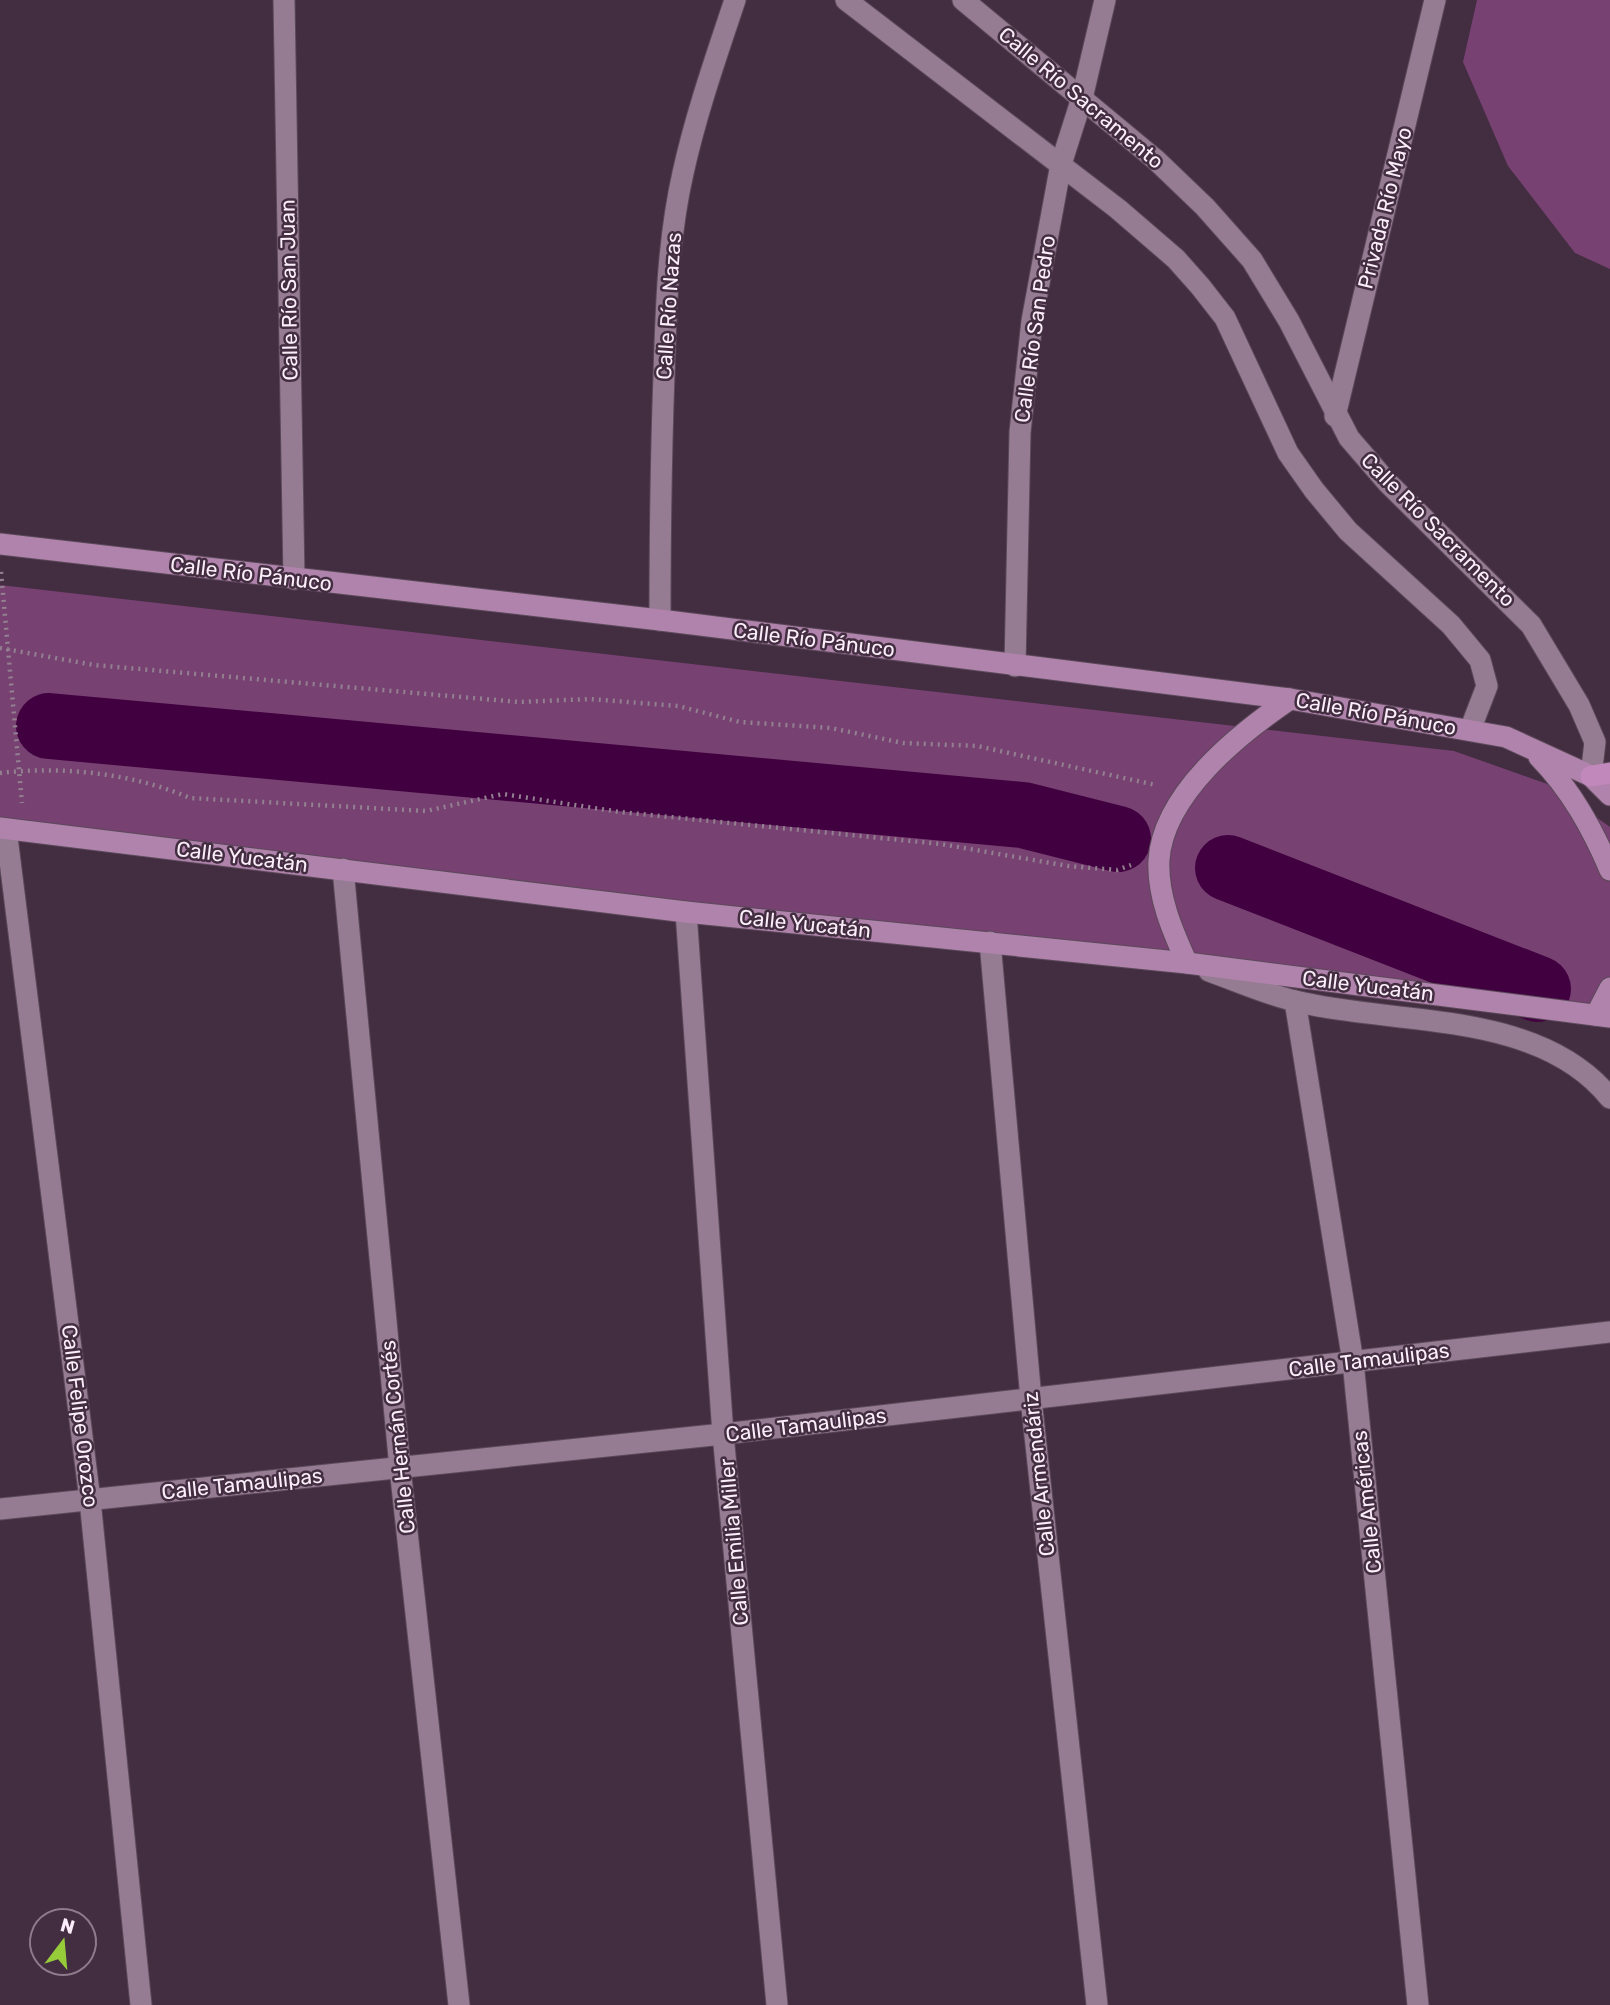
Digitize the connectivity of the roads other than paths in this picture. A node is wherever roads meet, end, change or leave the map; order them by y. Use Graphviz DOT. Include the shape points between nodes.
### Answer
graph roads {
  1 [pos="284,0"];
  2 [pos="735,0"];
  3 [pos="846,0"];
  4 [pos="963,0"];
  5 [pos="1105,0"];
  6 [pos="1435,0"];
  7 [pos="1082,98"];
  8 [pos="1061,164"];
  9 [pos="1335,416"];
  10 [pos="0,544"];
  11 [pos="294,579"];
  12 [pos="660,620"];
  13 [pos="1015,666"];
  14 [pos="1290,699"];
  15 [pos="1470,730"];
  16 [pos="1602,742"];
  17 [pos="1528,745"];
  18 [pos="1600,774"];
  19 [pos="1610,795"];
  20 [pos="3,828"];
  21 [pos="343,869"];
  22 [pos="1610,870"];
  23 [pos="686,912"];
  24 [pos="990,942"];
  25 [pos="1187,963"];
  26 [pos="1610,988"];
  27 [pos="1295,1001"];
  28 [pos="1603,1016"];
  29 [pos="1610,1098"];
  30 [pos="1610,1332"];
  31 [pos="1353,1362"];
  32 [pos="1031,1399"];
  33 [pos="723,1434"];
  34 [pos="400,1468"];
  35 [pos="90,1500"];
  36 [pos="0,1509"];
  37 [pos="141,2005"];
  38 [pos="459,2005"];
  39 [pos="777,2005"];
  40 [pos="1097,2005"];
  41 [pos="1418,2005"];
  1 -- 11 [label="street, Calle Río San Juan"];
  2 -- 12 [label="street, Calle Río Nazas" via="701,100 672,240 661,455"];
  3 -- 8 [label="street"];
  4 -- 7 [label="street, Calle Río Sacramento"];
  5 -- 7 [label="street, Calle Río San Pedro"];
  6 -- 9 [label="street, Privada Río Mayo"];
  7 -- 8 [label="street, Calle Río San Pedro"];
  7 -- 9 [label="street, Calle Río Sacramento" via="1156,160 1252,260 1290,321"];
  8 -- 13 [label="street, Calle Río San Pedro" via="1032,321 1020,432"];
  8 -- 15 [label="street" via="1176,259 1200,286 1225,318 1288,453 1314,490 1348,531 1480,660 1487,686"];
  9 -- 16 [label="street, Calle Río Sacramento" via="1368,462 1531,625"];
  10 -- 11 [label="main road, Calle Río Pánuco"];
  11 -- 12 [label="main road, Calle Río Pánuco"];
  12 -- 13 [label="main road, Calle Río Pánuco"];
  13 -- 14 [label="main road, Calle Río Pánuco"];
  14 -- 15 [label="main road, Calle Río Pánuco"];
  14 -- 25 [label="main road" via="1216,759 1183,797 1165,833 1160,876 1174,934"];
  15 -- 17 [label="main road, Calle Río Pánuco"];
  16 -- 18 [label="street, Calle Río Sacramento"];
  17 -- 18 [label="main road, Calle Río Pánuco"];
  17 -- 22 [label="main road" via="1561,779"];
  18 -- 19 [label="main road, Calle Río Pánuco"];
  20 -- 21 [label="main road, Calle Yucatán"];
  20 -- 35 [label="street, Calle Felipe Orozco"];
  21 -- 23 [label="main road, Calle Yucatán"];
  21 -- 34 [label="street, Calle Hernán Cortés"];
  23 -- 24 [label="main road, Calle Yucatán"];
  23 -- 33 [label="street, Calle Emilia Miller"];
  24 -- 25 [label="main road, Calle Yucatán"];
  24 -- 32 [label="street, Calle Armendáriz"];
  25 -- 27 [label="street"];
  25 -- 28 [label="main road, Calle Yucatán"];
  26 -- 28 [label="main road"];
  27 -- 29 [label="street" via="1471,1027 1520,1040 1559,1055 1595,1080"];
  27 -- 31 [label="street, Calle Américas"];
  30 -- 31 [label="street, Calle Tamaulipas"];
  31 -- 32 [label="street, Calle Tamaulipas"];
  31 -- 41 [label="street, Calle Américas"];
  32 -- 33 [label="street, Calle Tamaulipas"];
  32 -- 40 [label="street, Calle Armendáriz"];
  33 -- 34 [label="street, Calle Tamaulipas"];
  33 -- 39 [label="street, Calle Emilia Miller"];
  34 -- 35 [label="street, Calle Tamaulipas"];
  34 -- 38 [label="street, Calle Hernán Cortés"];
  35 -- 36 [label="street, Calle Tamaulipas"];
  35 -- 37 [label="street, Calle Felipe Orozco"];
}
